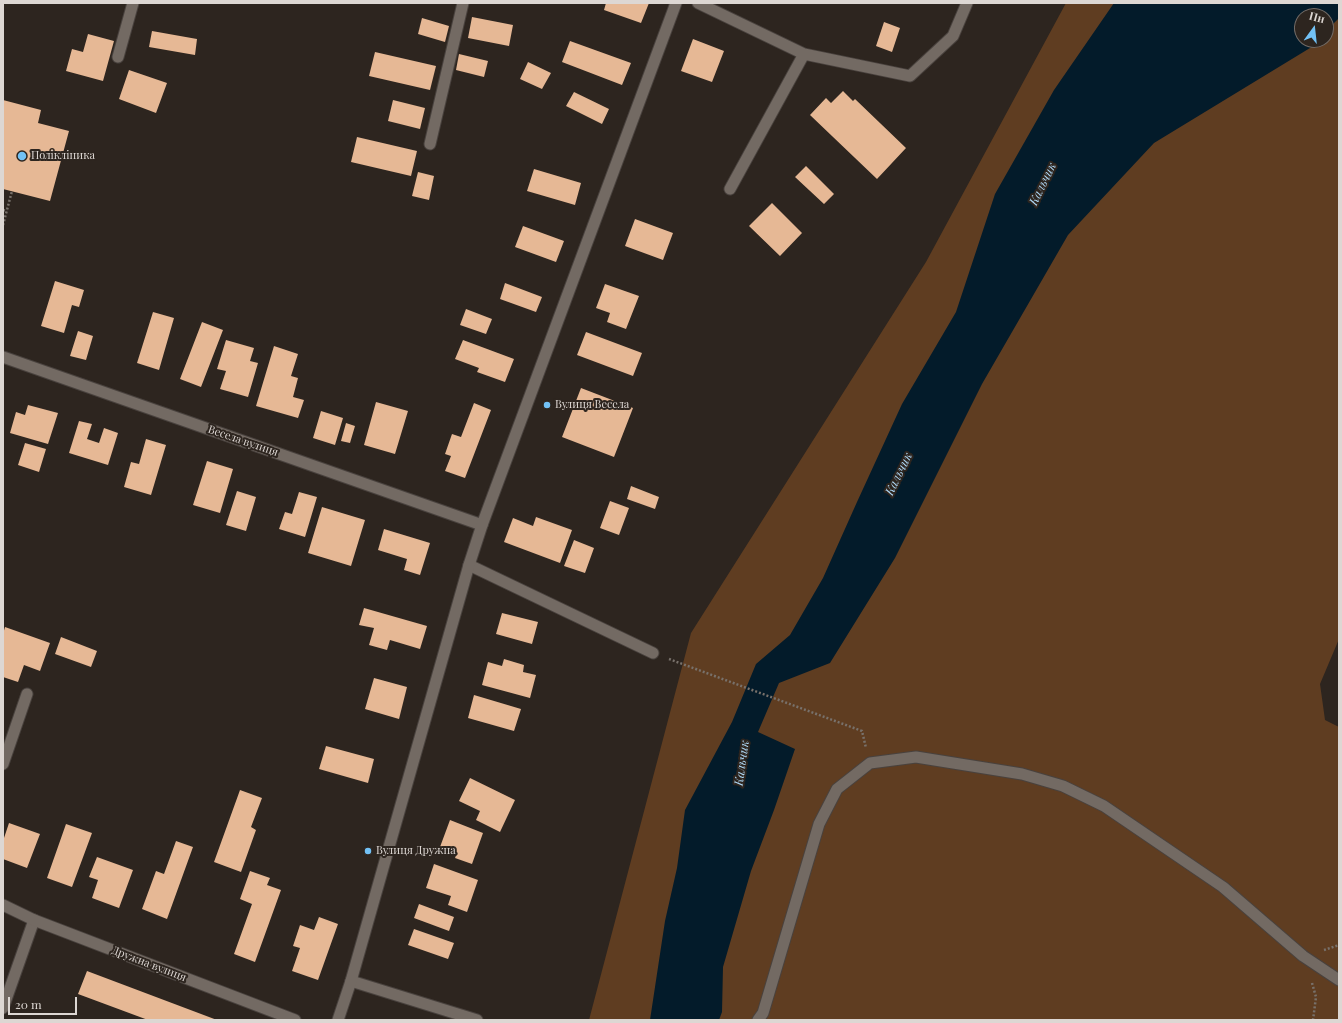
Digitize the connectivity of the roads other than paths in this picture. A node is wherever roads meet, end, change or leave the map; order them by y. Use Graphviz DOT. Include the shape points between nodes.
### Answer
graph roads {
  1 [pos="133,3"];
  2 [pos="463,3"];
  3 [pos="676,3"];
  4 [pos="698,3"];
  5 [pos="967,3"];
  6 [pos="804,54"];
  7 [pos="118,57"];
  8 [pos="430,144"];
  9 [pos="730,189"];
  10 [pos="3,357"];
  11 [pos="482,526"];
  12 [pos="470,565"];
  13 [pos="654,653"];
  14 [pos="27,694"];
  15 [pos="3,764"];
  16 [pos="3,905"];
  17 [pos="34,920"];
  18 [pos="1339,980"];
  19 [pos="351,981"];
  20 [pos="3,1008"];
  21 [pos="296,1020"];
  22 [pos="338,1020"];
  23 [pos="477,1020"];
  24 [pos="758,1020"];
  1 -- 7 [label="street"];
  2 -- 8 [label="street"];
  3 -- 11 [label="street"];
  4 -- 6 [label="street"];
  5 -- 6 [label="street" via="953,36 910,76"];
  6 -- 9 [label="street"];
  10 -- 11 [label="street, Весела вулиця"];
  11 -- 12 [label="street"];
  12 -- 13 [label="street"];
  12 -- 19 [label="street"];
  14 -- 15 [label="street"];
  16 -- 17 [label="street, Дружна вулиця"];
  17 -- 20 [label="street"];
  17 -- 21 [label="street, Дружна вулиця"];
  18 -- 24 [label="street" via="1303,956 1223,887 1104,806 1063,786 1022,774 916,757 870,763 837,789 819,824 763,1013"];
  19 -- 22 [label="street"];
  19 -- 23 [label="street"];
}
